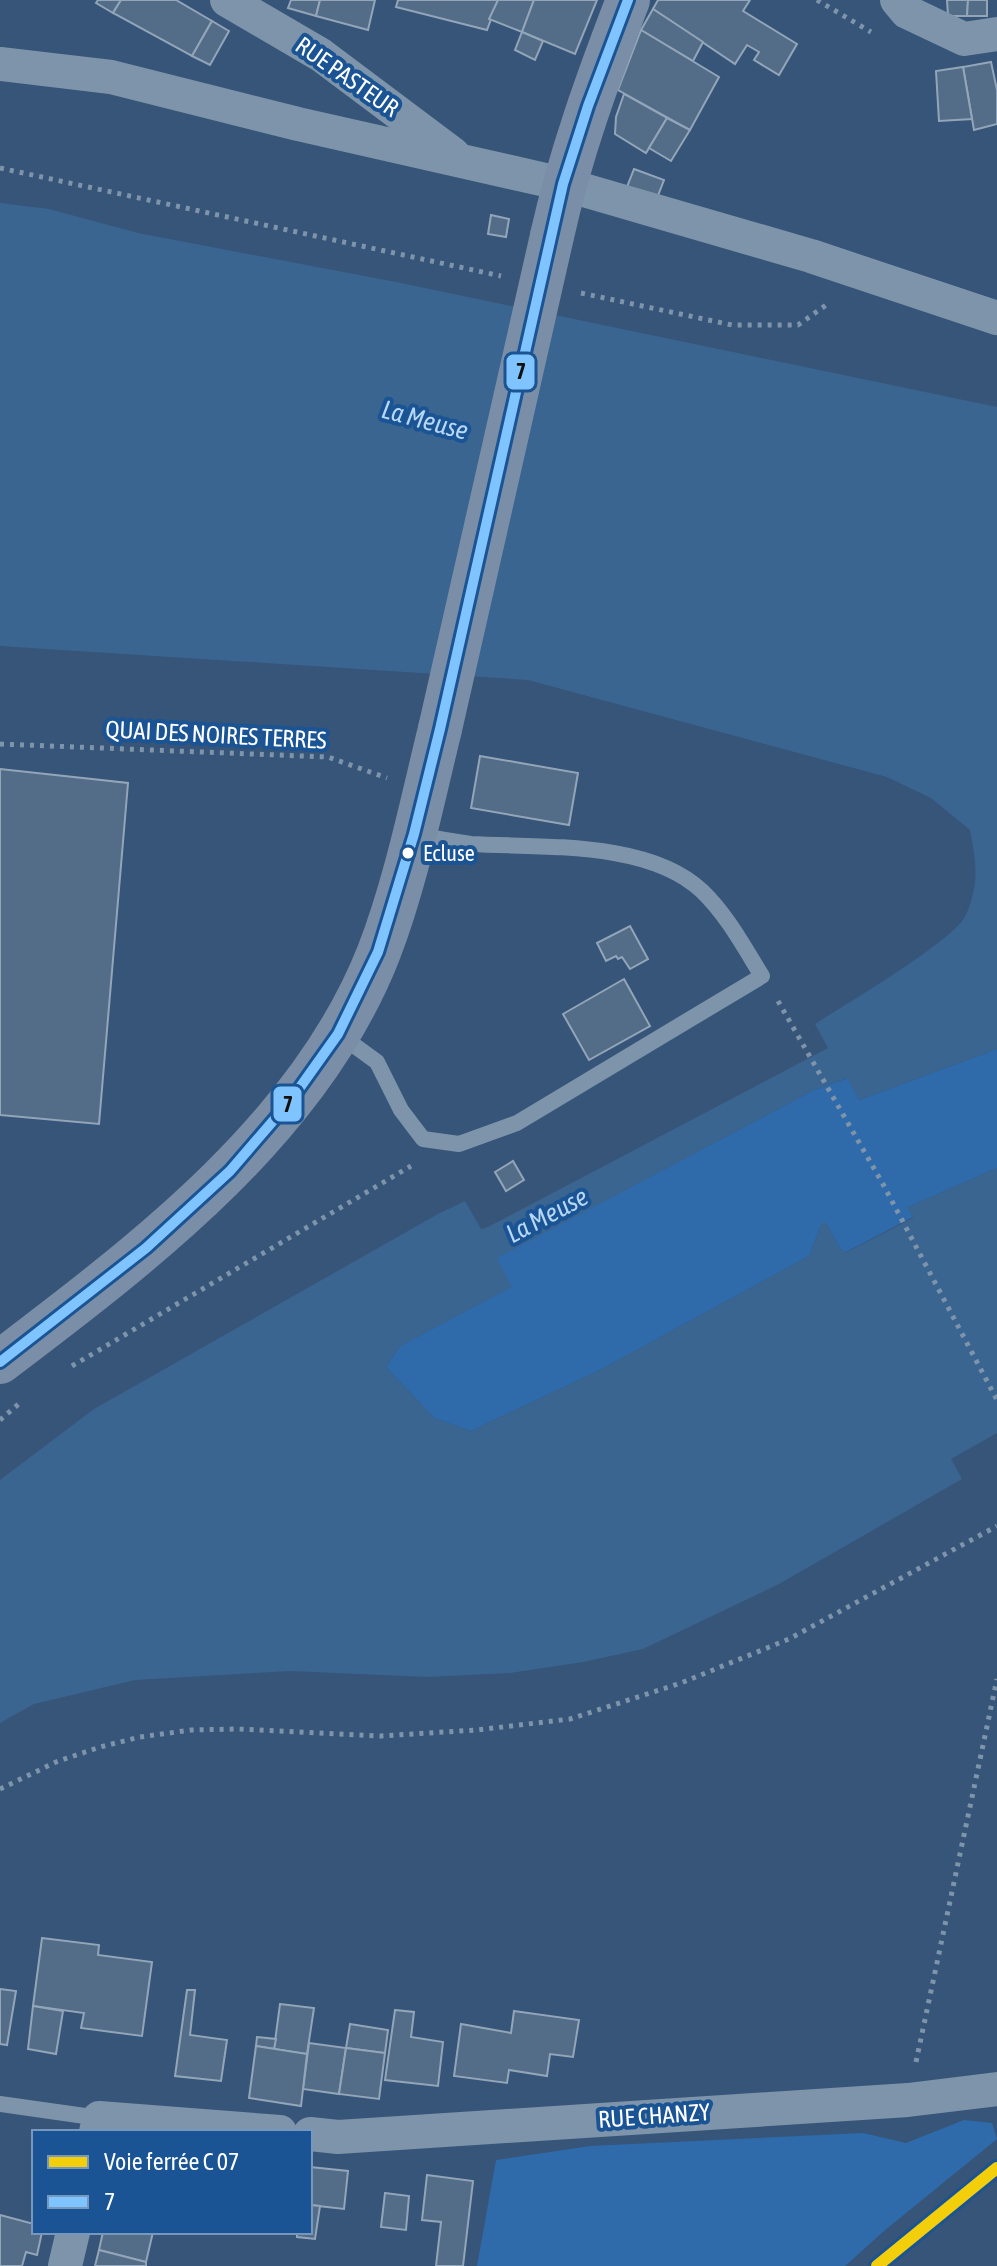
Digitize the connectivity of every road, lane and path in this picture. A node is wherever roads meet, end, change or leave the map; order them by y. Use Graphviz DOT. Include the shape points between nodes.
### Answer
graph roads {
  1 [pos="227,0"];
  2 [pos="628,0"];
  3 [pos="897,0"];
  4 [pos="997,34"];
  5 [pos="0,64"];
  6 [pos="463,161"];
  7 [pos="0,168"];
  8 [pos="563,184"];
  9 [pos="869,275"];
  10 [pos="514,278"];
  11 [pos="577,292"];
  12 [pos="997,318"];
  13 [pos="0,744"];
  14 [pos="425,791"];
  15 [pos="414,834"];
  16 [pos="793,1025"];
  17 [pos="338,1034"];
  18 [pos="450,1143"];
  19 [pos="0,1362"];
  20 [pos="62,1372"];
  21 [pos="24,1400"];
  22 [pos="997,1400"];
  23 [pos="0,1420"];
  24 [pos="997,1526"];
  25 [pos="997,1679"];
  26 [pos="0,1789"];
  27 [pos="997,2089"];
  28 [pos="908,2100"];
  29 [pos="0,2104"];
  30 [pos="97,2125"];
  31 [pos="228,2130"];
  32 [pos="312,2134"];
  33 [pos="73,2234"];
  34 [pos="65,2266"];
  1 -- 6 [label="street, RUE PASTEUR" via="321,55"];
  2 -- 8 [label="street"];
  3 -- 4 [label="street" via="907,12 964,39"];
  5 -- 6 [label="street" via="111,77"];
  6 -- 8 [label="street"];
  7 -- 10 [label="path"];
  8 -- 9 [label="street"];
  8 -- 14 [label="street, bridge"];
  9 -- 11 [label="path" via="798,325 732,325"];
  9 -- 12 [label="street"];
  13 -- 14 [label="path, QUAI DES NOIRES TERRES" via="328,757"];
  14 -- 15 [label="street"];
  15 -- 17 [label="street" via="378,952"];
  15 -- 18 [label="lane" via="467,843 603,851 655,862 700,889 728,921 762,976 517,1123"];
  16 -- 22 [label="path"];
  17 -- 18 [label="lane" via="377,1062 401,1110 423,1139"];
  17 -- 19 [label="street" via="230,1171 146,1248"];
  18 -- 20 [label="path"];
  21 -- 23 [label="path"];
  24 -- 26 [label="path" via="789,1639 681,1683 570,1719 381,1736 191,1730 100,1747"];
  25 -- 28 [label="path"];
  27 -- 28 [label="street, RUE CHANZY"];
  28 -- 32 [label="street, RUE CHANZY" via="338,2137"];
  29 -- 30 [label="lane"];
  30 -- 31 [label="street"];
  33 -- 34 [label="street"];
}
